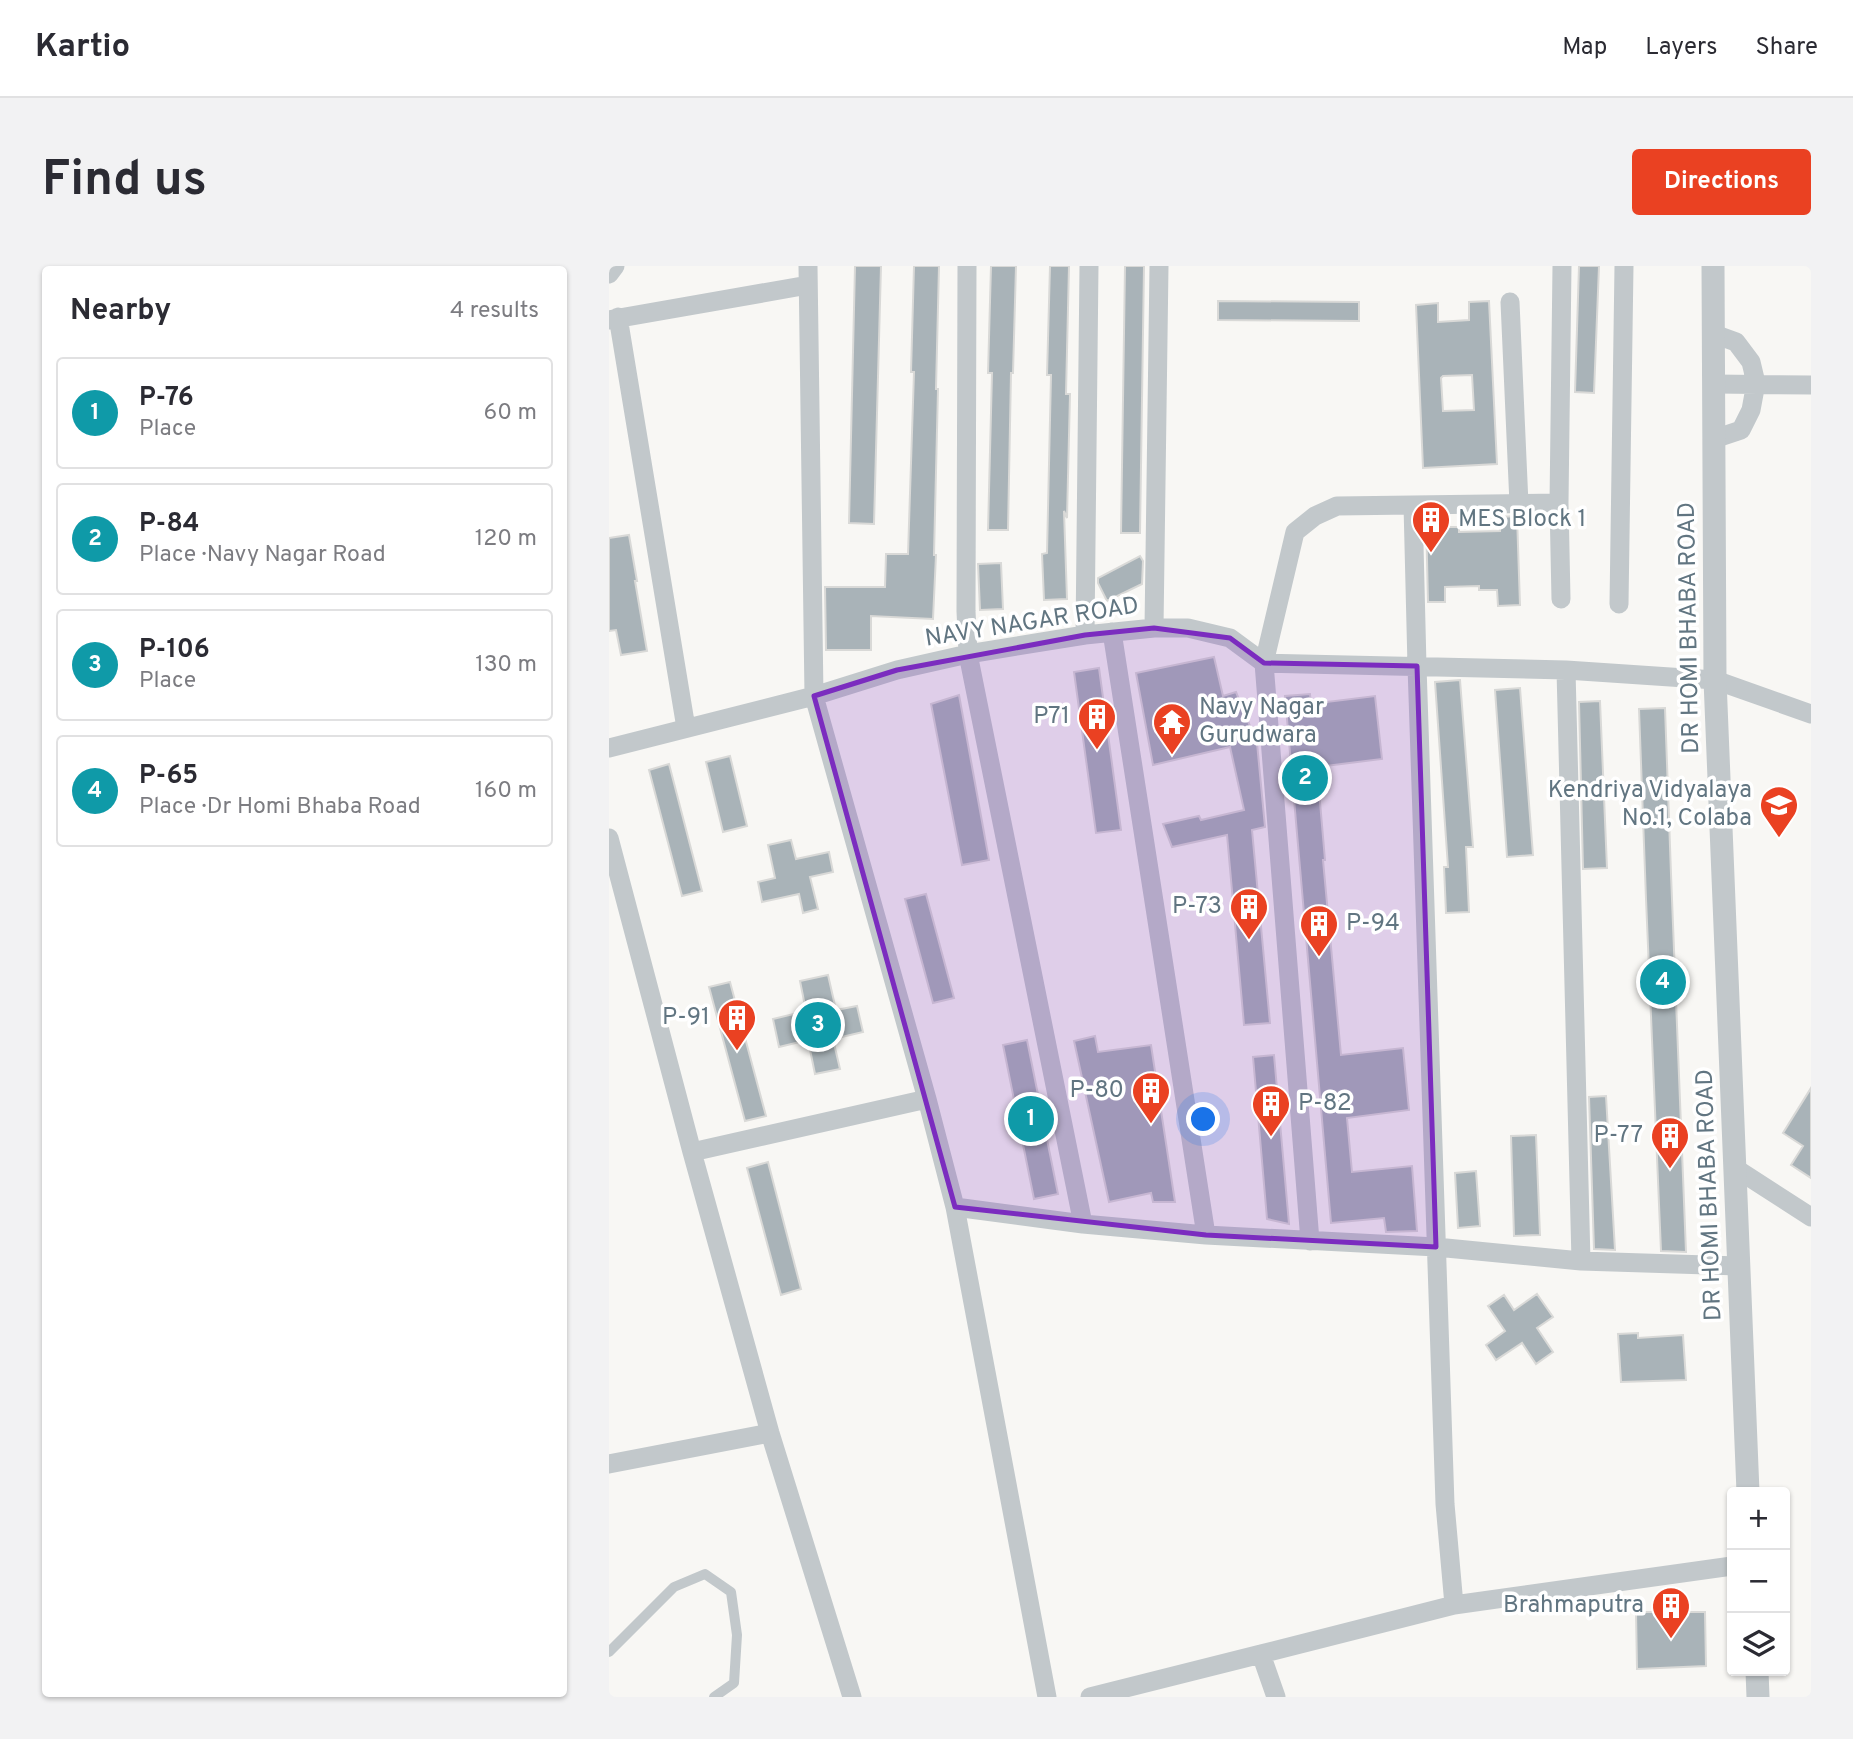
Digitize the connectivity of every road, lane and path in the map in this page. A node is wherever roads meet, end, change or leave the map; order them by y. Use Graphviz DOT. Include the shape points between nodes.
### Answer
graph roads {
  1 [pos="615,266"];
  2 [pos="967,266"];
  3 [pos="1089,266"];
  4 [pos="1159,266"];
  5 [pos="1562,266"];
  6 [pos="1623,266"];
  7 [pos="1713,266"];
  8 [pos="609,274"];
  9 [pos="808,276"];
  10 [pos="1510,302"];
  11 [pos="614,318"];
  12 [pos="1714,334"];
  13 [pos="1756,383"];
  14 [pos="1714,384"];
  15 [pos="1811,385"];
  16 [pos="1714,439"];
  17 [pos="1559,503"];
  18 [pos="1519,504"];
  19 [pos="1413,505"];
  20 [pos="1561,599"];
  21 [pos="1619,604"];
  22 [pos="1154,628"];
  23 [pos="1112,632"];
  24 [pos="1085,635"];
  25 [pos="968,654"];
  26 [pos="1264,663"];
  27 [pos="1417,666"];
  28 [pos="1566,670"];
  29 [pos="1715,680"];
  30 [pos="814,696"];
  31 [pos="1811,714"];
  32 [pos="686,728"];
  33 [pos="609,748"];
  34 [pos="609,838"];
  35 [pos="927,1099"];
  36 [pos="692,1152"];
  37 [pos="1735,1168"];
  38 [pos="955,1207"];
  39 [pos="1811,1217"];
  40 [pos="1083,1224"];
  41 [pos="1206,1234"];
  42 [pos="1310,1241"];
  43 [pos="1436,1247"];
  44 [pos="1581,1261"];
  45 [pos="1739,1266"];
  46 [pos="770,1433"];
  47 [pos="609,1464"];
  48 [pos="1748,1487"];
  49 [pos="1727,1567"];
  50 [pos="1454,1605"];
  51 [pos="609,1652"];
  52 [pos="1261,1654"];
  53 [pos="1756,1676"];
  54 [pos="715,1697"];
  55 [pos="852,1697"];
  56 [pos="1047,1697"];
  57 [pos="1090,1697"];
  58 [pos="1276,1697"];
  59 [pos="1758,1697"];
  1 -- 8 [label="street"];
  2 -- 25 [label="street"];
  3 -- 24 [label="street"];
  4 -- 22 [label="street"];
  5 -- 17 [label="street"];
  6 -- 21 [label="street"];
  7 -- 12 [label="street, DR HOMI BHABA ROAD"];
  9 -- 11 [label="street"];
  9 -- 30 [label="street"];
  10 -- 18 [label="street"];
  11 -- 32 [label="street"];
  12 -- 13 [label="street" via="1736,342 1751,362"];
  12 -- 14 [label="street, DR HOMI BHABA ROAD"];
  13 -- 14 [label="street"];
  13 -- 15 [label="street"];
  13 -- 16 [label="street" via="1741,430"];
  14 -- 16 [label="street, DR HOMI BHABA ROAD"];
  16 -- 29 [label="street, DR HOMI BHABA ROAD"];
  17 -- 18 [label="street"];
  17 -- 20 [label="street"];
  18 -- 19 [label="street"];
  19 -- 26 [label="street" via="1337,506 1295,532"];
  19 -- 27 [label="street"];
  22 -- 23 [label="street, NAVY NAGAR ROAD"];
  22 -- 26 [label="street, NAVY NAGAR ROAD" via="1188,628 1230,638"];
  23 -- 24 [label="street, NAVY NAGAR ROAD"];
  23 -- 41 [label="street"];
  24 -- 25 [label="street, NAVY NAGAR ROAD"];
  25 -- 30 [label="street, NAVY NAGAR ROAD"];
  25 -- 40 [label="street"];
  26 -- 27 [label="street"];
  26 -- 42 [label="street"];
  27 -- 28 [label="street"];
  27 -- 43 [label="street"];
  28 -- 29 [label="street"];
  28 -- 44 [label="street"];
  29 -- 31 [label="street"];
  29 -- 37 [label="street, DR HOMI BHABA ROAD"];
  30 -- 32 [label="street, NAVY NAGAR ROAD"];
  30 -- 35 [label="street"];
  32 -- 33 [label="street, NAVY NAGAR ROAD"];
  34 -- 36 [label="street"];
  35 -- 36 [label="street"];
  35 -- 38 [label="street"];
  36 -- 46 [label="street"];
  37 -- 39 [label="street"];
  37 -- 45 [label="street, DR HOMI BHABA ROAD"];
  38 -- 40 [label="street"];
  38 -- 56 [label="street"];
  40 -- 41 [label="street"];
  41 -- 42 [label="street"];
  42 -- 43 [label="street"];
  43 -- 44 [label="street"];
  43 -- 50 [label="street" via="1445,1504"];
  44 -- 45 [label="street"];
  45 -- 48 [label="street, DR HOMI BHABA ROAD"];
  46 -- 47 [label="street"];
  46 -- 55 [label="street"];
  49 -- 50 [label="street"];
  50 -- 52 [label="street"];
  51 -- 54 [label="lane" via="674,1587 705,1574 731,1592 737,1635 734,1683"];
  52 -- 57 [label="street"];
  52 -- 58 [label="street"];
  53 -- 59 [label="street"];
}
